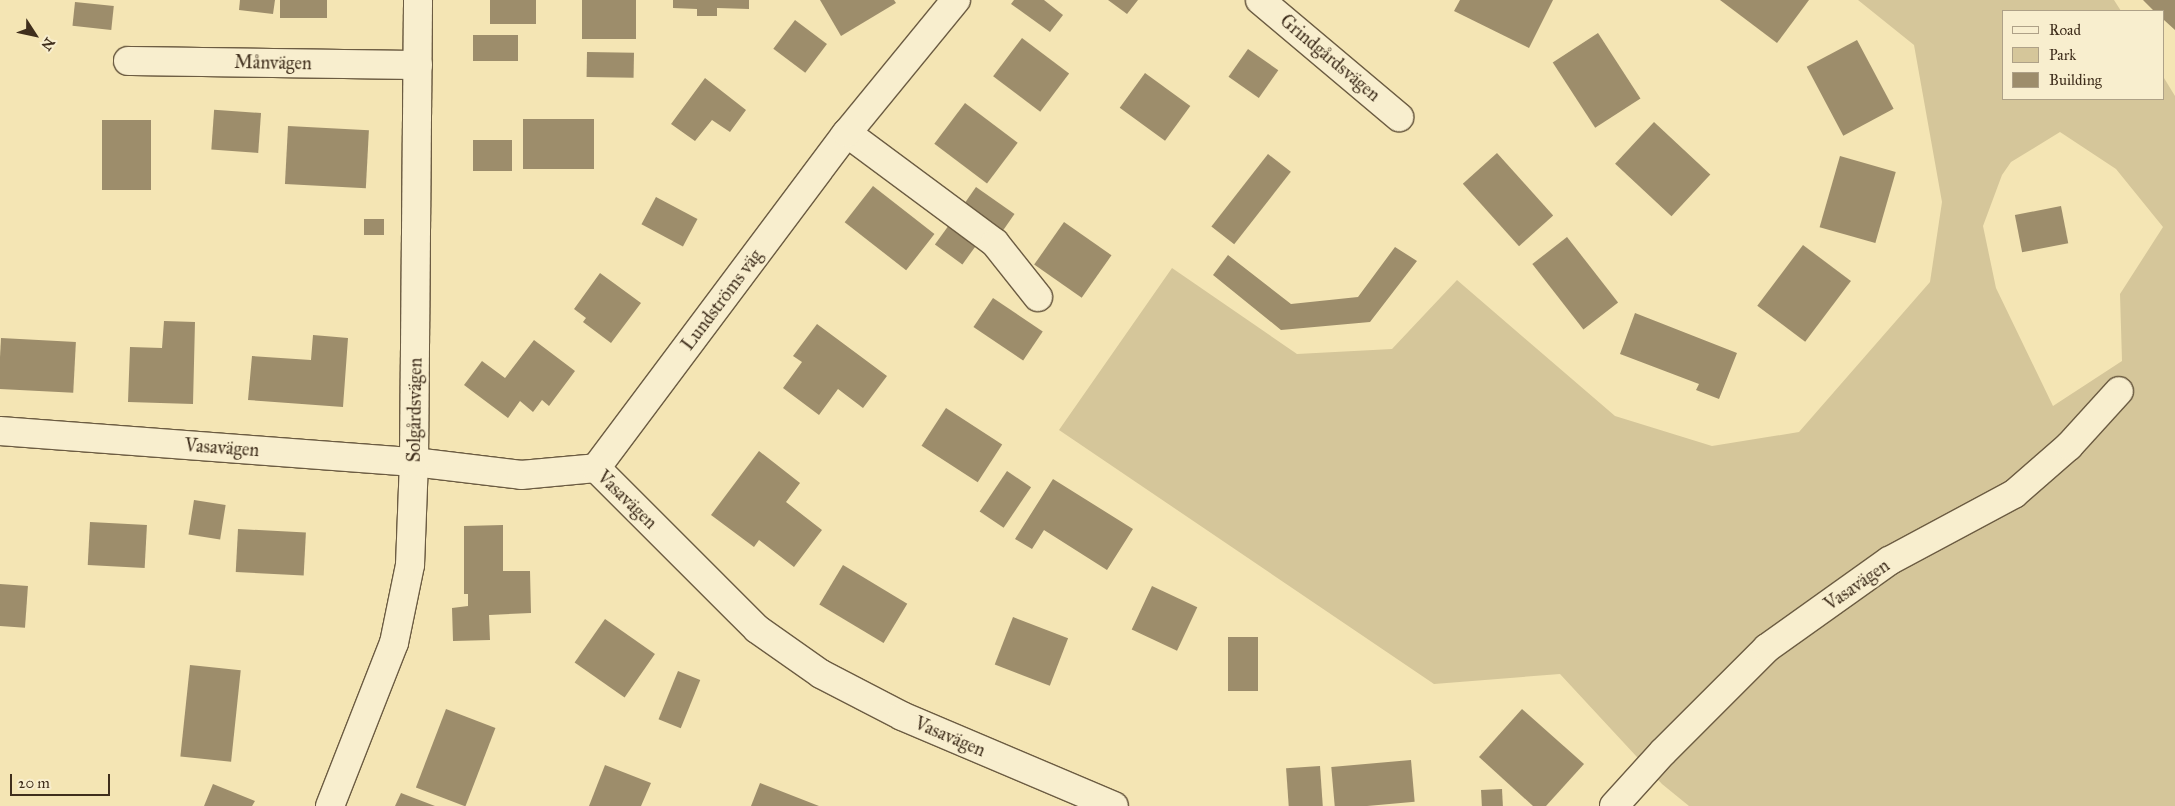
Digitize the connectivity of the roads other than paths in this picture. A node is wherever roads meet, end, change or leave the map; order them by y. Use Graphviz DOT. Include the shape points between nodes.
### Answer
graph roads {
  1 [pos="418,0"];
  2 [pos="956,0"];
  3 [pos="1260,0"];
  4 [pos="128,61"];
  5 [pos="418,65"];
  6 [pos="1399,117"];
  7 [pos="847,133"];
  8 [pos="1038,297"];
  9 [pos="2119,391"];
  10 [pos="0,431"];
  11 [pos="414,462"];
  12 [pos="596,468"];
  13 [pos="330,806"];
  14 [pos="1114,806"];
  15 [pos="1614,806"];
  1 -- 5 [label="street, Solgårdsvägen"];
  2 -- 7 [label="street, Lundströms väg"];
  3 -- 6 [label="street, Grindgårdsvägen"];
  4 -- 5 [label="street, Månvägen"];
  5 -- 11 [label="street, Solgårdsvägen"];
  7 -- 8 [label="street" via="995,243"];
  7 -- 12 [label="street, Lundströms väg"];
  9 -- 15 [label="street, Vasavägen" via="2069,446 2014,494 1889,561 1767,648"];
  10 -- 11 [label="street, Vasavägen"];
  11 -- 12 [label="street, Vasavägen" via="520,476"];
  11 -- 13 [label="street, Solgårdsvägen" via="410,565 394,643"];
  12 -- 14 [label="street, Vasavägen" via="757,629 821,674 902,716"];
}
